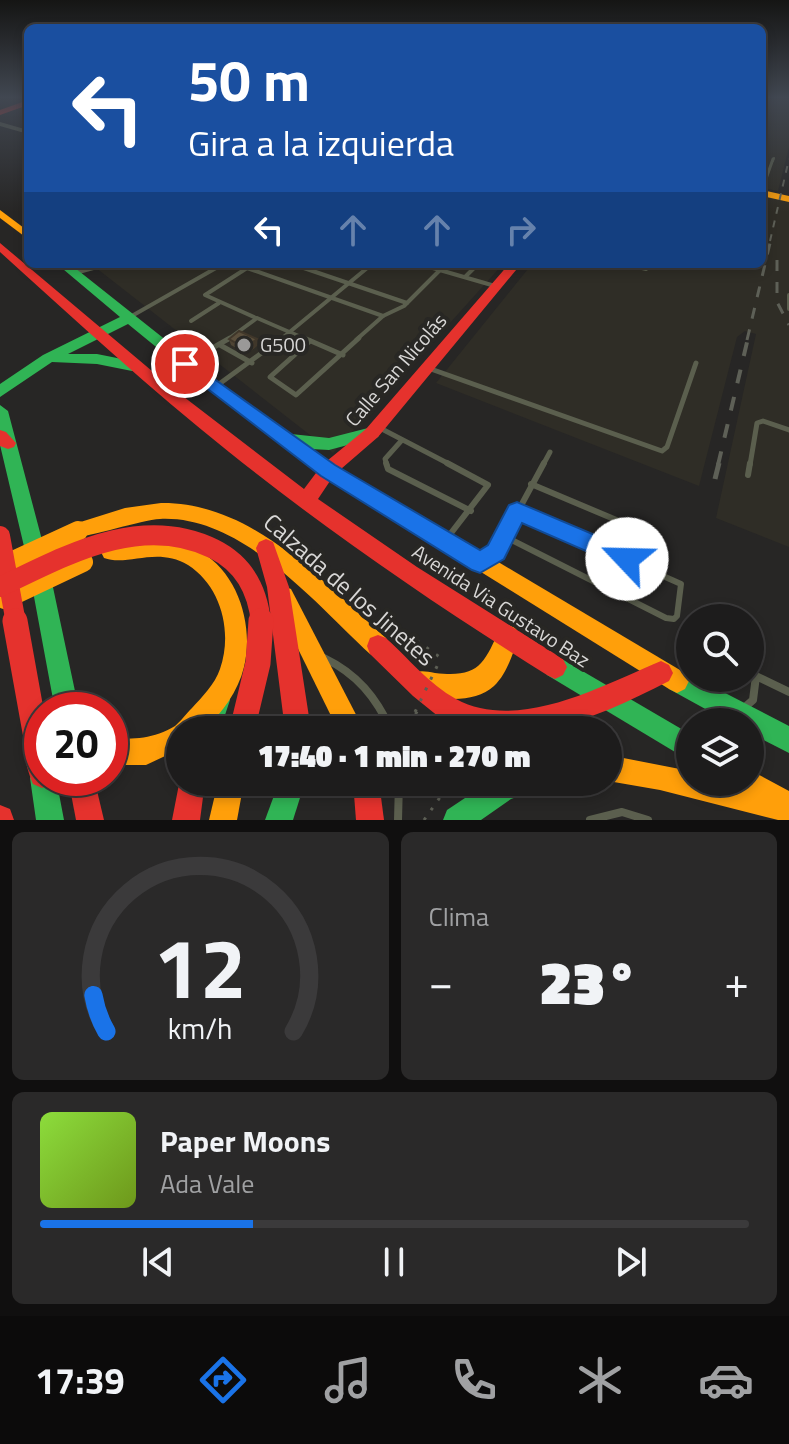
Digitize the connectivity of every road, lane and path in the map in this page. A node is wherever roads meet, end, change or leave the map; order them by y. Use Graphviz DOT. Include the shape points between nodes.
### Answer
graph roads {
  1 [pos="774,158"];
  2 [pos="766,181"];
  3 [pos="766,193"];
  4 [pos="789,199"];
  5 [pos="0,213"];
  6 [pos="24,233"];
  7 [pos="0,246"];
  8 [pos="24,268"];
  9 [pos="24,268"];
  10 [pos="216,268"];
  11 [pos="247,268"];
  12 [pos="304,268"];
  13 [pos="367,268"];
  14 [pos="433,268"];
  15 [pos="474,268"];
  16 [pos="511,268"];
  17 [pos="642,268"];
  18 [pos="69,269"];
  19 [pos="646,269"];
  20 [pos="440,270"];
  21 [pos="464,278"];
  22 [pos="349,283"];
  23 [pos="495,286"];
  24 [pos="789,295"];
  25 [pos="331,298"];
  26 [pos="219,303"];
  27 [pos="407,303"];
  28 [pos="789,309"];
  29 [pos="383,316"];
  30 [pos="129,318"];
  31 [pos="257,318"];
  32 [pos="191,321"];
  33 [pos="290,332"];
  34 [pos="98,335"];
  35 [pos="310,341"];
  36 [pos="220,345"];
  37 [pos="343,355"];
  38 [pos="48,358"];
  39 [pos="252,363"];
  40 [pos="696,363"];
  41 [pos="185,364"];
  42 [pos="136,367"];
  43 [pos="427,367"];
  44 [pos="215,387"];
  45 [pos="0,392"];
  46 [pos="0,411"];
  47 [pos="374,430"];
  48 [pos="789,430"];
  49 [pos="284,439"];
  50 [pos="4,440"];
  51 [pos="402,440"];
  52 [pos="550,452"];
  53 [pos="328,470"];
  54 [pos="748,475"];
  55 [pos="531,484"];
  56 [pos="306,501"];
  57 [pos="471,511"];
  58 [pos="517,511"];
  59 [pos="0,536"];
  60 [pos="504,536"];
  61 [pos="444,541"];
  62 [pos="266,548"];
  63 [pos="627,559"];
  64 [pos="480,563"];
  65 [pos="0,568"];
  66 [pos="0,587"];
  67 [pos="278,587"];
  68 [pos="0,601"];
  69 [pos="508,636"];
  70 [pos="416,640"];
  71 [pos="314,653"];
  72 [pos="661,673"];
  73 [pos="418,682"];
  74 [pos="27,692"];
  75 [pos="63,692"];
  76 [pos="789,692"];
  77 [pos="218,700"];
  78 [pos="609,700"];
  79 [pos="728,708"];
  80 [pos="744,708"];
  81 [pos="202,716"];
  82 [pos="212,716"];
  83 [pos="245,716"];
  84 [pos="297,716"];
  85 [pos="344,716"];
  86 [pos="384,716"];
  87 [pos="421,716"];
  88 [pos="764,727"];
  89 [pos="676,740"];
  90 [pos="789,740"];
  91 [pos="166,744"];
  92 [pos="128,755"];
  93 [pos="622,770"];
  94 [pos="764,793"];
  95 [pos="46,796"];
  96 [pos="85,796"];
  97 [pos="190,796"];
  98 [pos="228,796"];
  99 [pos="287,796"];
  100 [pos="367,796"];
  101 [pos="399,796"];
  102 [pos="441,796"];
  103 [pos="492,796"];
  104 [pos="789,808"];
  105 [pos="625,816"];
  106 [pos="50,820"];
  107 [pos="90,820"];
  108 [pos="186,820"];
  109 [pos="223,820"];
  110 [pos="279,820"];
  111 [pos="370,820"];
  112 [pos="398,820"];
  113 [pos="424,820"];
  114 [pos="457,820"];
  115 [pos="590,820"];
  116 [pos="648,820"];
  1 -- 2 [label="lane"];
  3 -- 4 [label="main road"];
  5 -- 6 [label="main road"];
  7 -- 8 [label="main road, Avenida Via Gustavo Baz"];
  9 -- 34 [label="main road, Avenida Via Gustavo Baz"];
  10 -- 30 [label="lane"];
  11 -- 25 [label="lane"];
  11 -- 26 [label="lane" via="205,295"];
  12 -- 22 [label="lane"];
  13 -- 22 [label="lane"];
  14 -- 20 [label="lane"];
  15 -- 21 [label="lane"];
  16 -- 23 [label="main road, Calle San Nicolás"];
  17 -- 19 [label="lane"];
  18 -- 30 [label="main road, Avenida Via Gustavo Baz"];
  20 -- 21 [label="lane"];
  20 -- 27 [label="lane"];
  21 -- 23 [label="lane"];
  22 -- 25 [label="lane"];
  22 -- 27 [label="lane"];
  23 -- 43 [label="main road, Calle San Nicolás"];
  24 -- 28 [label="lane"];
  25 -- 29 [label="lane"];
  25 -- 33 [label="lane"];
  26 -- 31 [label="lane"];
  26 -- 32 [label="lane"];
  27 -- 29 [label="lane"];
  29 -- 37 [label="lane"];
  30 -- 34 [label="main road"];
  30 -- 41 [label="main road, Avenida Via Gustavo Baz"];
  31 -- 33 [label="lane"];
  31 -- 36 [label="lane"];
  33 -- 35 [label="lane"];
  33 -- 39 [label="lane"];
  34 -- 38 [label="main road"];
  34 -- 42 [label="main road, Avenida Via Gustavo Baz"];
  35 -- 37 [label="lane"];
  35 -- 37 [label="lane" via="270,377 292,393 300,393"];
  36 -- 39 [label="lane"];
  36 -- 41 [label="lane"];
  38 -- 42 [label="main road"];
  38 -- 45 [label="main road"];
  39 -- 44 [label="lane"];
  40 -- 43 [label="lane" via="662,451"];
  41 -- 44 [label="main road, Avenida Via Gustavo Baz"];
  42 -- 56 [label="main road, Avenida Via Gustavo Baz"];
  43 -- 47 [label="main road, Calle San Nicolás"];
  44 -- 49 [label="main road, Avenida Via Gustavo Baz"];
  46 -- 50 [label="main road"];
  47 -- 49 [label="main road" via="329,444"];
  47 -- 51 [label="lane"];
  47 -- 53 [label="main road, Calle San Nicolás"];
  48 -- 54 [label="lane" via="757,423"];
  49 -- 53 [label="main road, Avenida Via Gustavo Baz"];
  50 -- 75 [label="main road" via="37,559"];
  51 -- 57 [label="lane" via="488,485"];
  51 -- 57 [label="lane" via="385,459 388,469"];
  52 -- 55 [label="lane"];
  53 -- 56 [label="main road, Calle San Nicolás"];
  53 -- 61 [label="main road, Avenida Via Gustavo Baz"];
  55 -- 58 [label="lane"];
  55 -- 63 [label="lane" via="633,527"];
  56 -- 69 [label="main road, Avenida Via Gustavo Baz"];
  57 -- 61 [label="lane"];
  58 -- 60 [label="lane"];
  58 -- 63 [label="lane"];
  59 -- 74 [label="main road, bridge"];
  60 -- 63 [label="lane" via="674,619 681,584"];
  60 -- 64 [label="lane" via="496,552"];
  61 -- 64 [label="main road, Avenida Via Gustavo Baz"];
  62 -- 65 [label="main road, Calzada de los Jinetes, bridge" via="210,515 125,514"];
  62 -- 67 [label="main road"];
  62 -- 73 [label="main road, Calzada de los Jinetes"];
  64 -- 72 [label="main road, Avenida Via Gustavo Baz"];
  66 -- 83 [label="main road, bridge" via="69,555 137,533 178,532 203,539 240,566 260,615"];
  67 -- 71 [label="main road"];
  67 -- 84 [label="main road"];
  68 -- 77 [label="main road, bridge" via="124,549 194,557 216,572 238,618 237,643"];
  69 -- 73 [label="main road" via="499,665 479,686"];
  69 -- 78 [label="main road, Avenida Via Gustavo Baz"];
  70 -- 87 [label="path, bridge" via="441,658 415,712"];
  71 -- 85 [label="main road"];
  71 -- 86 [label="lane" via="358,676"];
  72 -- 78 [label="main road, Calzada de los Jinetes"];
  72 -- 79 [label="main road, Avenida Via Gustavo Baz"];
  73 -- 78 [label="main road, Calzada de los Jinetes" via="448,708 491,723 525,722"];
  76 -- 80 [label="lane" via="756,676 753,700"];
  77 -- 81 [label="main road"];
  77 -- 82 [label="main road"];
  78 -- 89 [label="main road, Avenida Via Gustavo Baz"];
  88 -- 90 [label="main road, Avenida Via Gustavo Baz"];
  91 -- 92 [label="main road"];
  93 -- 104 [label="main road"];
  94 -- 104 [label="main road"];
  95 -- 106 [label="main road"];
  96 -- 107 [label="main road"];
  97 -- 108 [label="main road"];
  98 -- 109 [label="main road"];
  99 -- 110 [label="main road"];
  100 -- 111 [label="main road"];
  101 -- 112 [label="lane"];
  102 -- 113 [label="path"];
  103 -- 114 [label="main road"];
  105 -- 115 [label="lane"];
  105 -- 116 [label="lane"];
}
